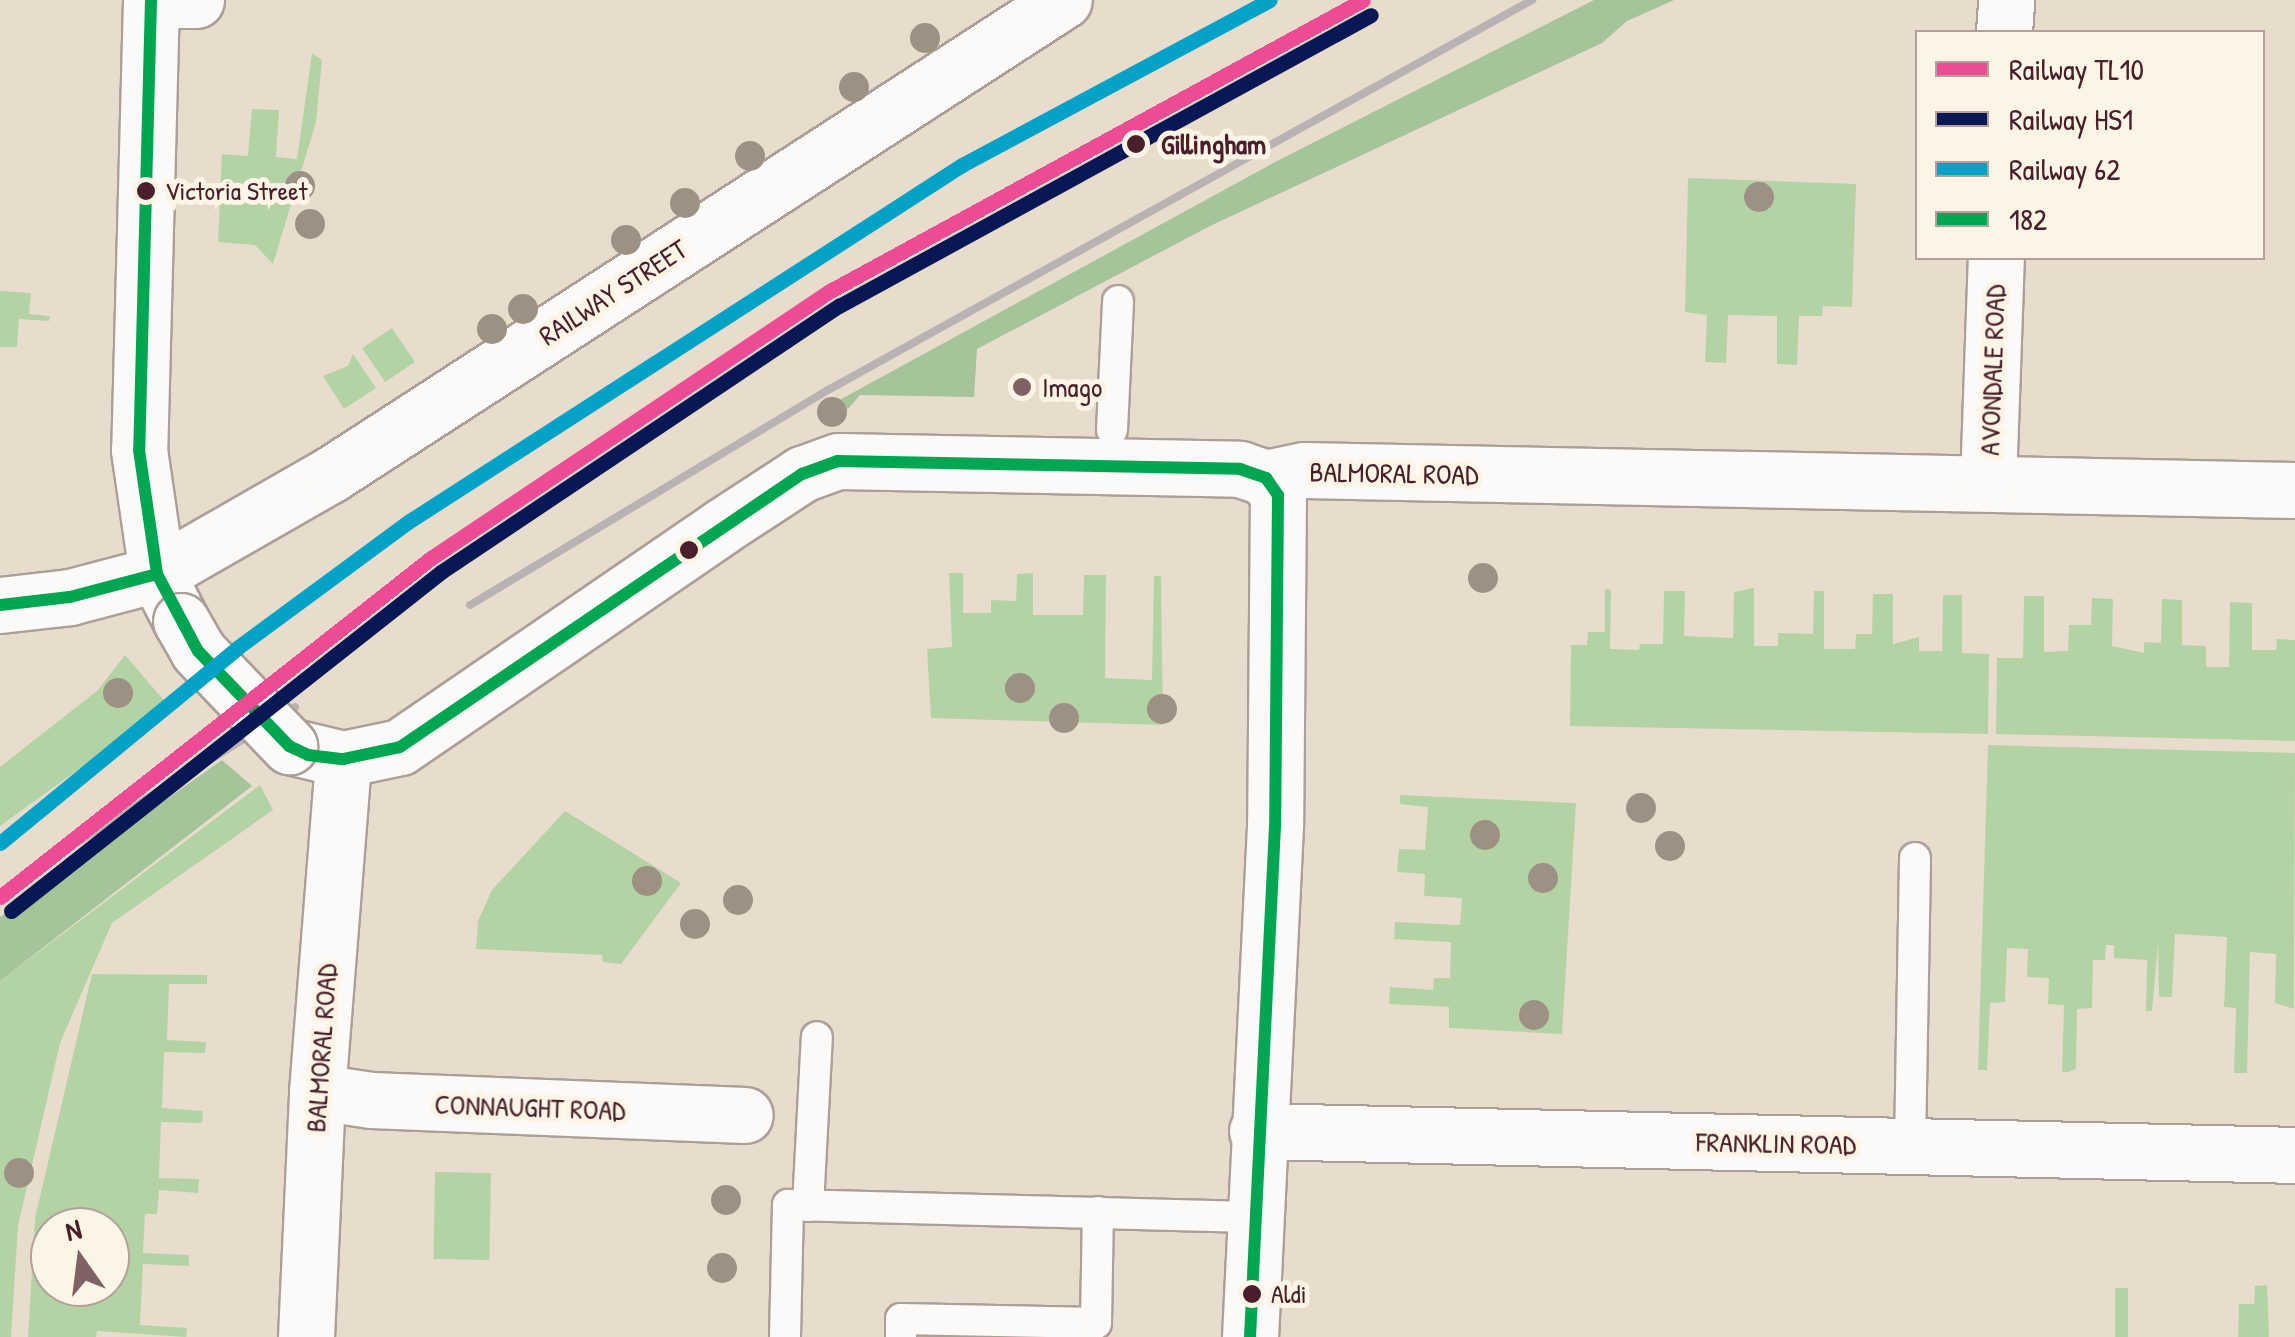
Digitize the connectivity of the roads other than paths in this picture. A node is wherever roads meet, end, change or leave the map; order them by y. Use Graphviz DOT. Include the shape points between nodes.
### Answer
graph roads {
  1 [pos="1064,0"];
  2 [pos="2006,0"];
  3 [pos="163,1"];
  4 [pos="2004,30"];
  5 [pos="1996,260"];
  6 [pos="1118,300"];
  7 [pos="1112,430"];
  8 [pos="1266,478"];
  9 [pos="1988,483"];
  10 [pos="2295,490"];
  11 [pos="169,598"];
  12 [pos="0,605"];
  13 [pos="344,759"];
  14 [pos="1914,858"];
  15 [pos="816,1038"];
  16 [pos="316,1092"];
  17 [pos="745,1116"];
  18 [pos="1257,1131"];
  19 [pos="1910,1147"];
  20 [pos="2295,1155"];
  21 [pos="808,1206"];
  22 [pos="1098,1212"];
  23 [pos="1255,1217"];
  24 [pos="306,1337"];
  25 [pos="785,1337"];
  26 [pos="901,1337"];
  27 [pos="1250,1337"];
  1 -- 11 [label="street, RAILWAY STREET" via="330,475"];
  2 -- 4 [label="street"];
  3 -- 11 [label="street" via="139,450"];
  5 -- 9 [label="street, AVONDALE ROAD"];
  6 -- 7 [label="lane"];
  8 -- 9 [label="street, BALMORAL ROAD" via="1304,470"];
  8 -- 13 [label="street, BALMORAL ROAD" via="1240,469 838,461 802,474 721,526 448,719 400,747"];
  8 -- 18 [label="street" via="1278,494 1275,826"];
  9 -- 10 [label="street, BALMORAL ROAD"];
  11 -- 12 [label="street, RAILWAY STREET"];
  11 -- 13 [label="street, BALMORAL ROAD, bridge" via="198,651 289,746"];
  13 -- 16 [label="street, BALMORAL ROAD"];
  14 -- 19 [label="lane"];
  15 -- 21 [label="lane"];
  16 -- 17 [label="street, CONNAUGHT ROAD"];
  16 -- 24 [label="street, BALMORAL ROAD"];
  18 -- 19 [label="street, FRANKLIN ROAD"];
  18 -- 23 [label="street"];
  19 -- 20 [label="street, FRANKLIN ROAD"];
  21 -- 22 [label="lane"];
  21 -- 25 [label="lane" via="788,1205"];
  22 -- 23 [label="lane"];
  22 -- 26 [label="lane" via="1096,1323 902,1319"];
  23 -- 27 [label="street"];
}
